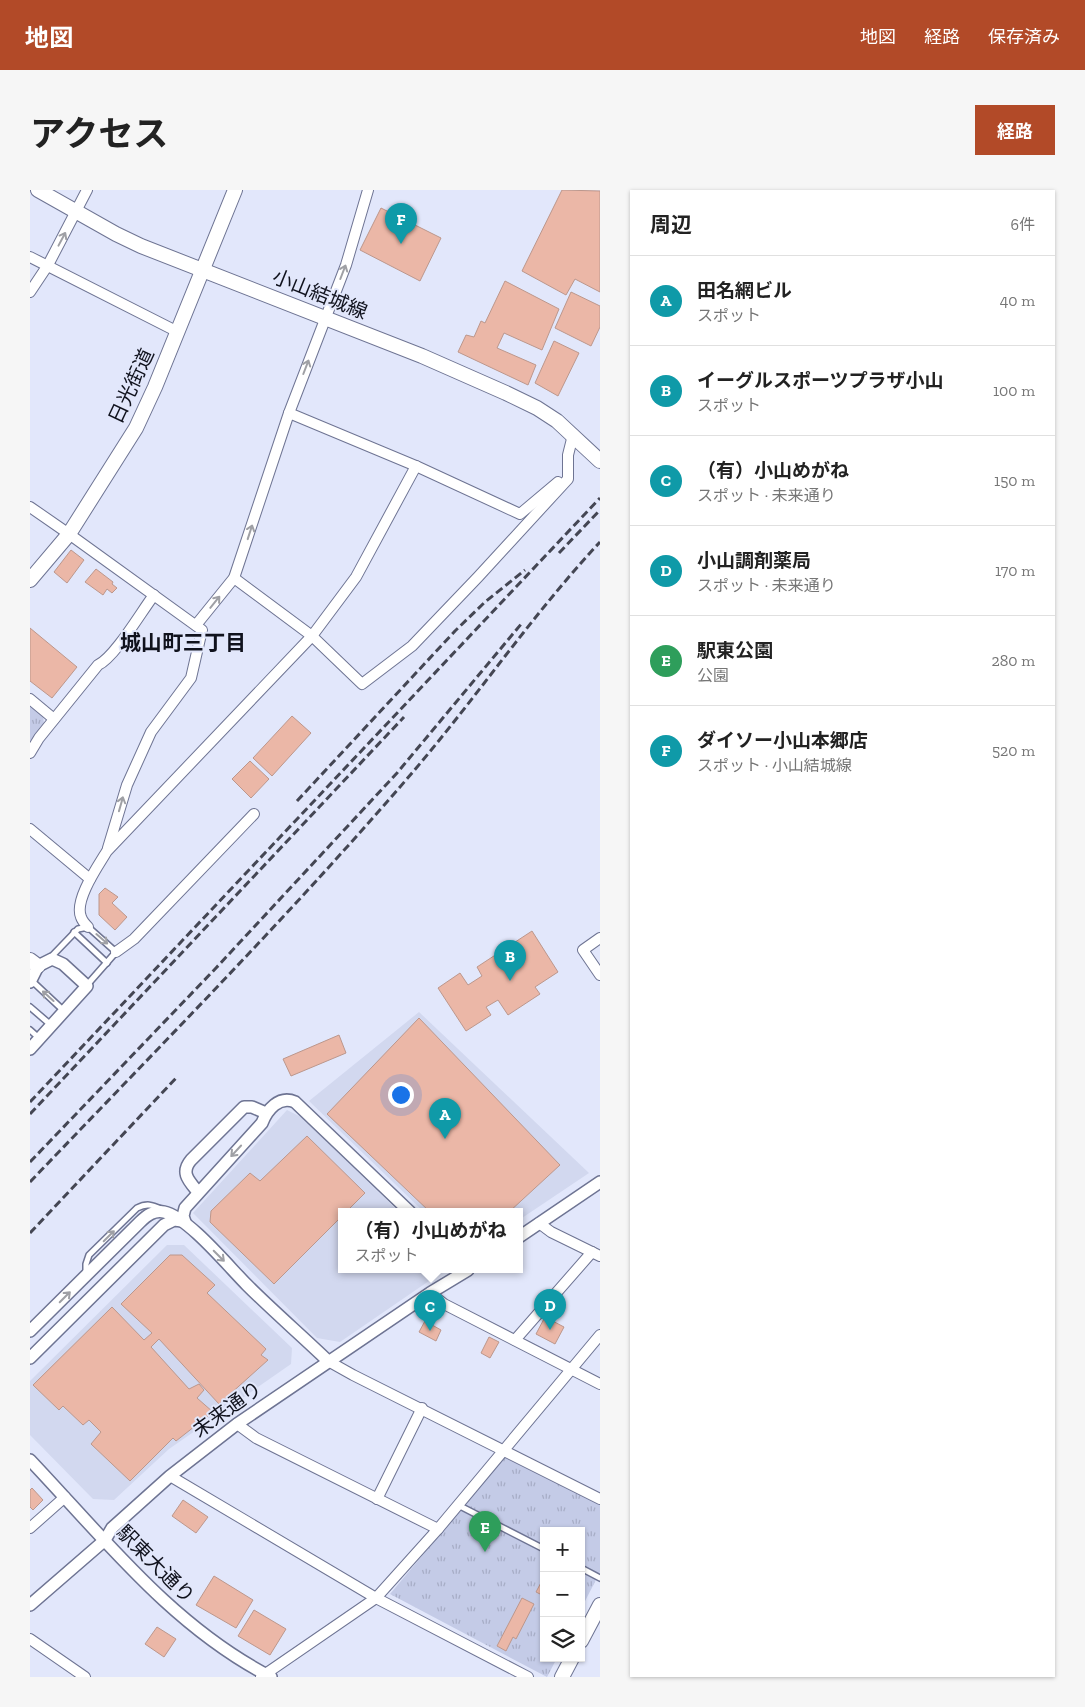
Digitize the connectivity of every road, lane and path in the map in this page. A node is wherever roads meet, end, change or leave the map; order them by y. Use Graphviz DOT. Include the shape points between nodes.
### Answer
graph roads {
  1 [pos="38,190"];
  2 [pos="87,190"];
  3 [pos="235,190"];
  4 [pos="368,190"];
  5 [pos="76,212"];
  6 [pos="30,257"];
  7 [pos="48,265"];
  8 [pos="204,270"];
  9 [pos="30,292"];
  10 [pos="326,317"];
  11 [pos="178,332"];
  12 [pos="289,413"];
  13 [pos="577,440"];
  14 [pos="600,461"];
  15 [pos="416,466"];
  16 [pos="568,479"];
  17 [pos="30,508"];
  18 [pos="69,534"];
  19 [pos="234,578"];
  20 [pos="30,580"];
  21 [pos="154,595"];
  22 [pos="196,625"];
  23 [pos="312,636"];
  24 [pos="30,699"];
  25 [pos="54,719"];
  26 [pos="30,753"];
  27 [pos="254,814"];
  28 [pos="30,829"];
  29 [pos="107,851"];
  30 [pos="90,879"];
  31 [pos="88,927"];
  32 [pos="74,932"];
  33 [pos="600,938"];
  34 [pos="116,952"];
  35 [pos="107,962"];
  36 [pos="34,963"];
  37 [pos="600,976"];
  38 [pos="31,982"];
  39 [pos="87,986"];
  40 [pos="30,1007"];
  41 [pos="65,1011"];
  42 [pos="51,1026"];
  43 [pos="30,1030"];
  44 [pos="39,1038"];
  45 [pos="30,1049"];
  46 [pos="266,1113"];
  47 [pos="600,1182"];
  48 [pos="198,1192"];
  49 [pos="406,1208"];
  50 [pos="184,1222"];
  51 [pos="539,1223"];
  52 [pos="523,1234"];
  53 [pos="596,1254"];
  54 [pos="462,1273"];
  55 [pos="430,1293"];
  56 [pos="30,1331"];
  57 [pos="600,1335"];
  58 [pos="515,1340"];
  59 [pos="30,1358"];
  60 [pos="328,1360"];
  61 [pos="571,1370"];
  62 [pos="600,1384"];
  63 [pos="422,1408"];
  64 [pos="237,1424"];
  65 [pos="505,1450"];
  66 [pos="30,1460"];
  67 [pos="170,1476"];
  68 [pos="65,1496"];
  69 [pos="377,1499"];
  70 [pos="600,1499"];
  71 [pos="458,1505"];
  72 [pos="30,1528"];
  73 [pos="438,1529"];
  74 [pos="105,1540"];
  75 [pos="540,1547"];
  76 [pos="585,1570"];
  77 [pos="600,1578"];
  78 [pos="376,1598"];
  79 [pos="30,1605"];
  80 [pos="599,1608"];
  81 [pos="585,1634"];
  82 [pos="30,1639"];
  83 [pos="570,1662"];
  84 [pos="265,1676"];
  85 [pos="85,1677"];
  86 [pos="528,1677"];
  87 [pos="562,1677"];
  1 -- 5 [label="main road, 小山結城線"];
  2 -- 5 [label="street"];
  3 -- 8 [label="main road, 日光街道"];
  10 -- 4 [label="street, one-way" via="346,266"];
  7 -- 5 [label="street, one-way"];
  5 -- 8 [label="main road, 小山結城線" via="141,246"];
  6 -- 7 [label="street"];
  7 -- 9 [label="street"];
  7 -- 11 [label="street"];
  8 -- 10 [label="main road, 小山結城線"];
  8 -- 11 [label="main road, 日光街道"];
  12 -- 10 [label="street, one-way"];
  10 -- 13 [label="main road, 小山結城線" via="529,404 557,421"];
  11 -- 18 [label="main road, 日光街道" via="136,428"];
  12 -- 15 [label="street"];
  19 -- 12 [label="street, one-way"];
  13 -- 14 [label="main road, 小山結城線"];
  13 -- 16 [label="street" via="568,455"];
  15 -- 16 [label="street" via="520,514 561,480"];
  15 -- 23 [label="street" via="356,577"];
  16 -- 23 [label="street" via="412,646 362,684"];
  17 -- 18 [label="street"];
  18 -- 20 [label="main road, 日光街道"];
  18 -- 21 [label="street"];
  22 -- 19 [label="street, one-way"];
  19 -- 23 [label="street"];
  21 -- 22 [label="street"];
  21 -- 25 [label="street" via="104,663 98,665"];
  29 -- 22 [label="street, one-way" via="126,785 151,732 191,678 202,630"];
  23 -- 29 [label="street"];
  24 -- 25 [label="street"];
  25 -- 26 [label="street"];
  27 -- 34 [label="street" via="134,939"];
  28 -- 30 [label="street"];
  29 -- 30 [label="street"];
  30 -- 31 [label="street" via="81,902 80,916"];
  31 -- 32 [label="lane"];
  31 -- 34 [label="lane, one-way"];
  32 -- 35 [label="lane"];
  32 -- 36 [label="lane" via="54,955"];
  33 -- 37 [label="street" via="583,950"];
  34 -- 35 [label="lane"];
  35 -- 39 [label="lane"];
  36 -- 38 [label="street"];
  36 -- 39 [label="street" via="56,960"];
  41 -- 38 [label="lane, one-way"];
  39 -- 41 [label="street"];
  40 -- 42 [label="lane"];
  41 -- 42 [label="street"];
  42 -- 44 [label="street"];
  43 -- 44 [label="lane"];
  44 -- 45 [label="street"];
  46 -- 48 [label="street, one-way" via="262,1123"];
  46 -- 48 [label="street" via="244,1107 191,1160 185,1175"];
  46 -- 49 [label="street" via="280,1101 294,1102"];
  47 -- 51 [label="street"];
  48 -- 50 [label="street" via="183,1212"];
  56 -- 50 [label="street, one-way" via="147,1216 158,1211"];
  50 -- 59 [label="street" via="174,1220 164,1225"];
  50 -- 60 [label="street, one-way"];
  51 -- 52 [label="street"];
  51 -- 53 [label="street"];
  53 -- 58 [label="street"];
  54 -- 55 [label="street, 未来通り"];
  55 -- 58 [label="street" via="444,1304"];
  55 -- 60 [label="street, 未来通り"];
  57 -- 61 [label="street"];
  58 -- 61 [label="street"];
  60 -- 63 [label="street"];
  60 -- 64 [label="street, 未来通り"];
  61 -- 62 [label="street"];
  61 -- 65 [label="street"];
  63 -- 65 [label="street"];
  63 -- 69 [label="street"];
  64 -- 67 [label="street, 未来通り"];
  64 -- 69 [label="street" via="256,1438"];
  65 -- 70 [label="street"];
  65 -- 71 [label="street"];
  66 -- 68 [label="street, 駅東大通り"];
  67 -- 74 [label="street, 未来通り" via="112,1528"];
  67 -- 78 [label="street"];
  68 -- 72 [label="street"];
  68 -- 74 [label="street, 駅東大通り"];
  69 -- 73 [label="street"];
  71 -- 73 [label="street"];
  71 -- 75 [label="lane"];
  73 -- 78 [label="street"];
  74 -- 79 [label="street, 未来通り"];
  74 -- 84 [label="street, 駅東大通り" via="192,1625"];
  76 -- 77 [label="lane"];
  78 -- 84 [label="street"];
  78 -- 86 [label="street"];
  80 -- 81 [label="main road"];
  82 -- 85 [label="street"];
  83 -- 87 [label="main road"];
}
